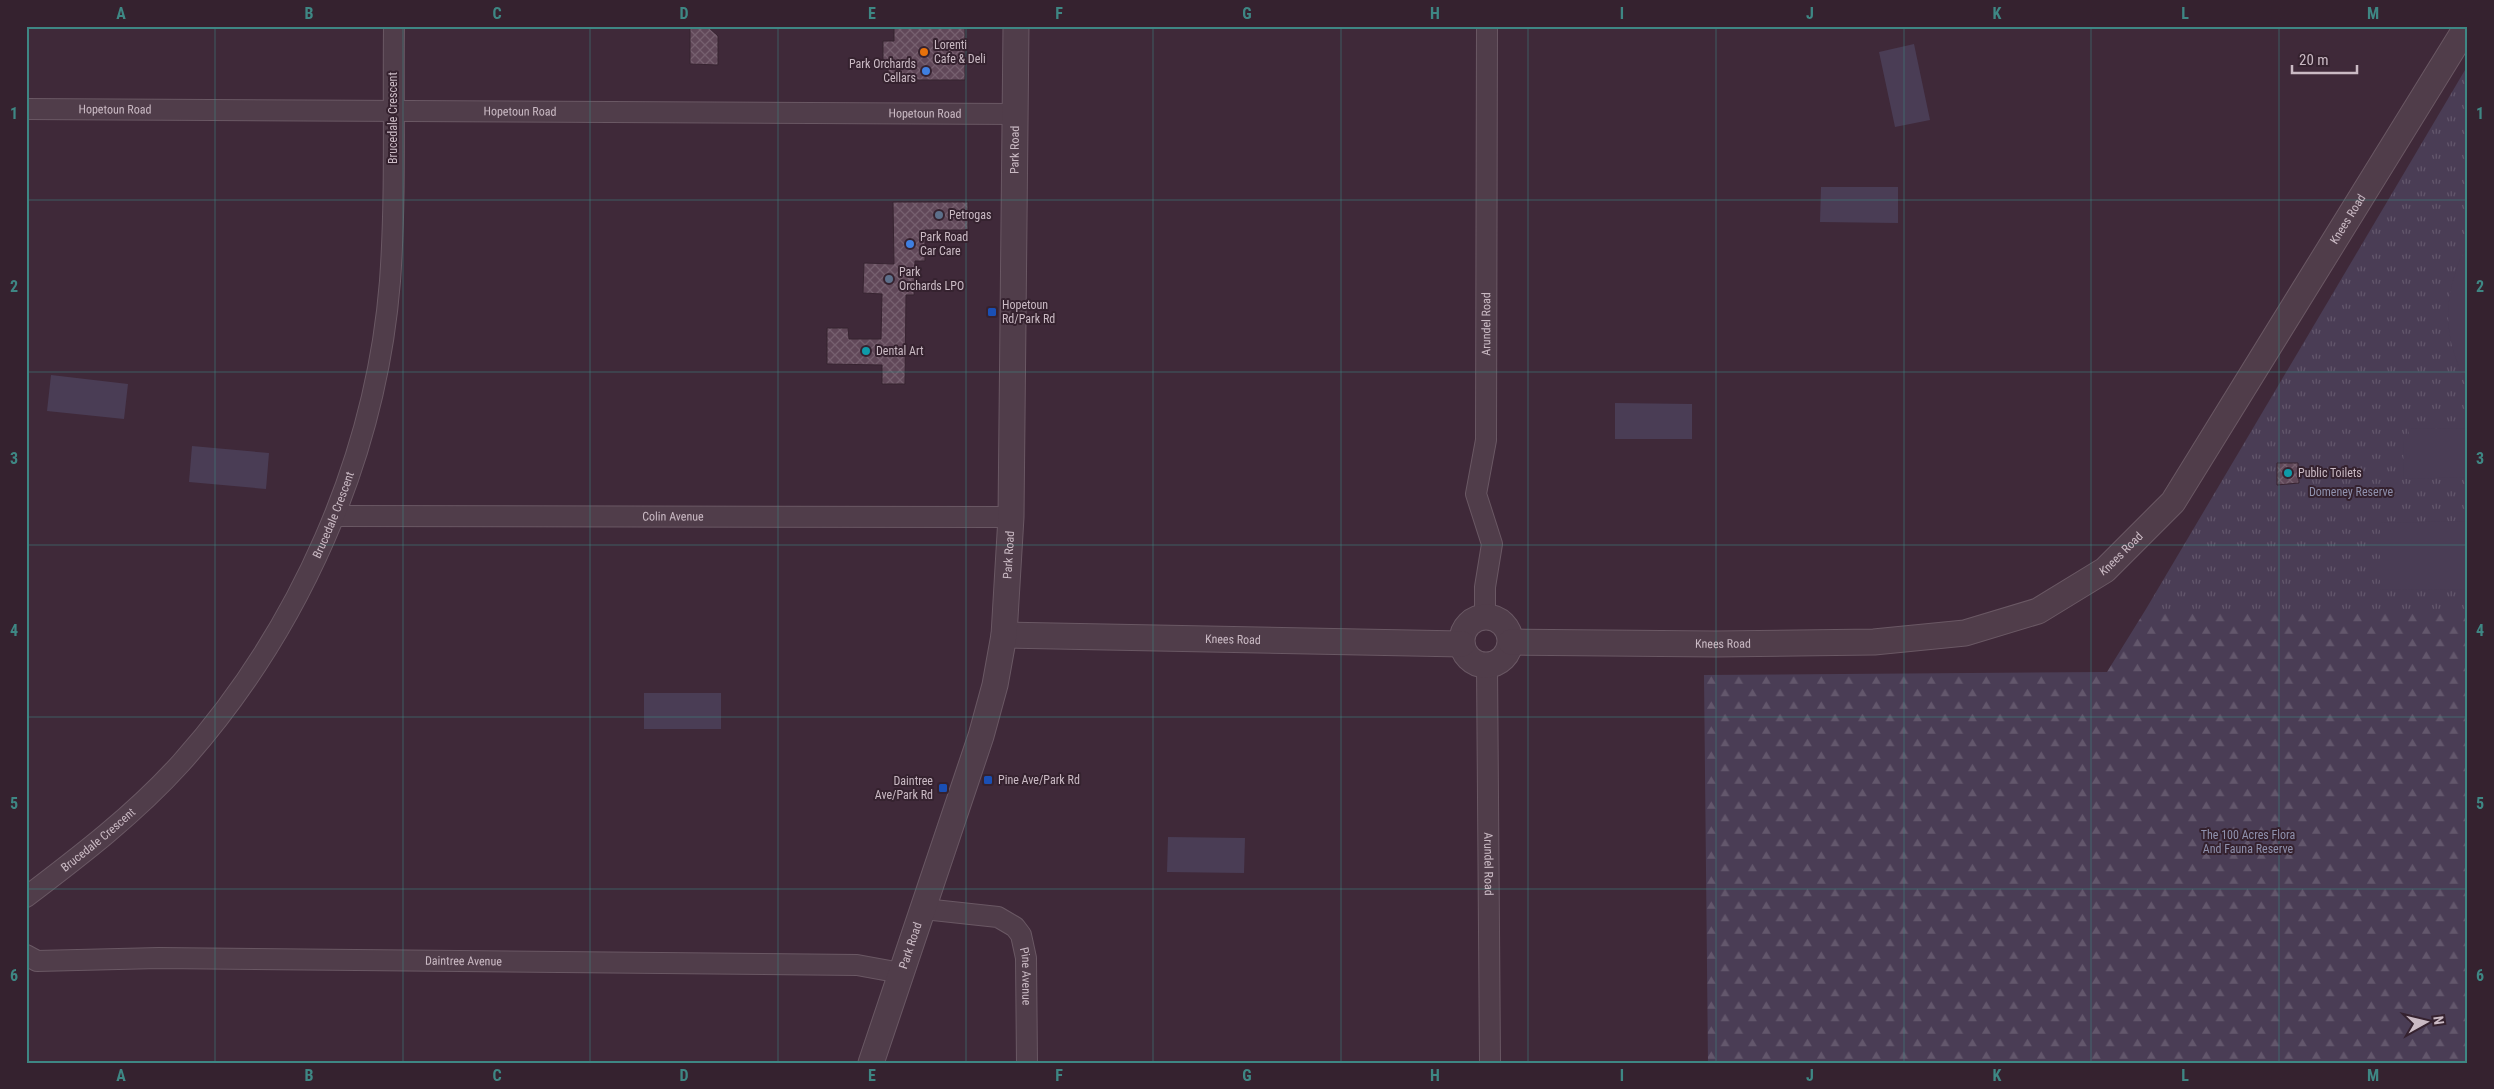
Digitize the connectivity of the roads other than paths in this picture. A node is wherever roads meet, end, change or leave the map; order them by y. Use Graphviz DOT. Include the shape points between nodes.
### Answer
graph roads {
  1 [pos="394,26"];
  2 [pos="1016,26"];
  3 [pos="1487,26"];
  4 [pos="2467,26"];
  5 [pos="26,109"];
  6 [pos="393,111"];
  7 [pos="1014,114"];
  8 [pos="335,516"];
  9 [pos="1011,517"];
  10 [pos="1485,616"];
  11 [pos="1004,635"];
  12 [pos="1511,642"];
  13 [pos="1462,644"];
  14 [pos="1487,666"];
  15 [pos="26,897"];
  16 [pos="924,909"];
  17 [pos="26,955"];
  18 [pos="902,973"];
  19 [pos="871,1063"];
  20 [pos="1027,1063"];
  21 [pos="1490,1063"];
  1 -- 6 [label="street, Brucedale Crescent"];
  2 -- 7 [label="street, Park Road"];
  3 -- 10 [label="street, Arundel Road" via="1486,440 1476,494 1492,544 1484,587"];
  4 -- 12 [label="street, Knees Road" via="2173,502 2105,570 2038,611 1965,633 1874,642"];
  5 -- 6 [label="street, Hopetoun Road"];
  6 -- 7 [label="street, Hopetoun Road"];
  6 -- 8 [label="street, Brucedale Crescent" via="390,282 382,340 371,404"];
  7 -- 9 [label="street, Park Road"];
  8 -- 9 [label="street, Colin Avenue"];
  8 -- 15 [label="street, Brucedale Crescent" via="273,639 232,700 180,764 116,826"];
  9 -- 11 [label="street, Park Road"];
  10 -- 12 [label="street" via="1493,617 1506,626"];
  10 -- 13 [label="street" via="1470,622 1462,636"];
  11 -- 13 [label="street, Knees Road"];
  11 -- 16 [label="street, Park Road" via="981,736"];
  12 -- 14 [label="street" via="1506,656"];
  13 -- 14 [label="street" via="1467,657"];
  14 -- 21 [label="street, Arundel Road"];
  16 -- 18 [label="street, Park Road"];
  16 -- 20 [label="street, Pine Avenue" via="998,917 1015,927 1021,935 1026,958"];
  17 -- 18 [label="street, Daintree Avenue" via="37,961 159,958 857,965"];
  18 -- 19 [label="street, Park Road"];
}
